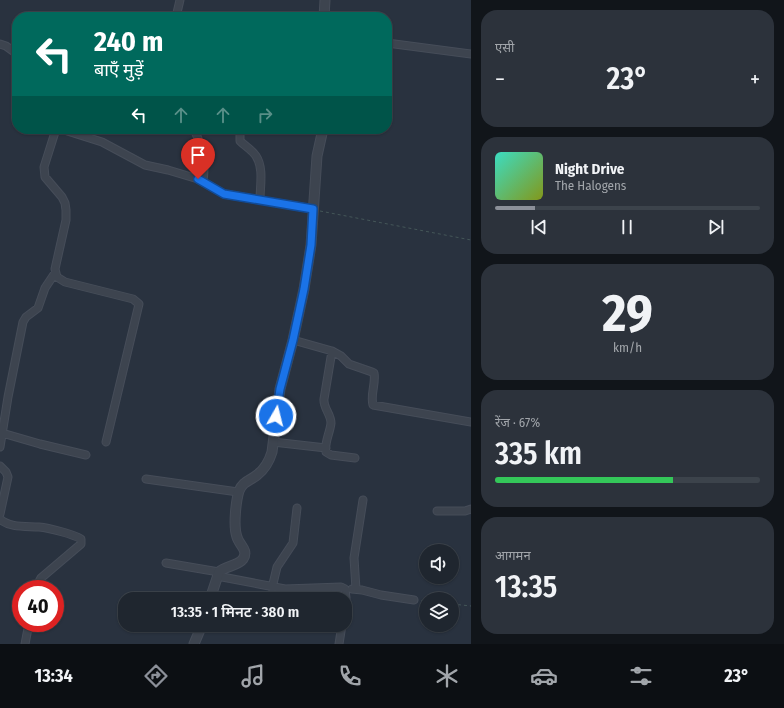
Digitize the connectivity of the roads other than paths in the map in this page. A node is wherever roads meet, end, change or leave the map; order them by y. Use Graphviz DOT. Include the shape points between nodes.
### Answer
graph roads {
  1 [pos="180,0"];
  2 [pos="325,0"];
  3 [pos="177,12"];
  4 [pos="324,12"];
  5 [pos="0,44"];
  6 [pos="392,44"];
  7 [pos="12,50"];
  8 [pos="471,54"];
  9 [pos="54,134"];
  10 [pos="77,134"];
  11 [pos="196,134"];
  12 [pos="240,134"];
  13 [pos="322,134"];
  14 [pos="203,181"];
  15 [pos="260,200"];
  16 [pos="313,209"];
  17 [pos="55,274"];
  18 [pos="293,340"];
  19 [pos="332,352"];
  20 [pos="471,422"];
  21 [pos="2,434"];
  22 [pos="106,442"];
  23 [pos="273,442"];
  24 [pos="0,447"];
  25 [pos="326,448"];
  26 [pos="86,455"];
  27 [pos="355,458"];
  28 [pos="0,466"];
  29 [pos="146,480"];
  30 [pos="238,492"];
  31 [pos="363,500"];
  32 [pos="297,508"];
  33 [pos="471,509"];
  34 [pos="437,511"];
  35 [pos="0,514"];
  36 [pos="0,519"];
  37 [pos="166,563"];
  38 [pos="218,574"];
  39 [pos="40,580"];
  40 [pos="272,588"];
  41 [pos="356,588"];
  42 [pos="345,589"];
  43 [pos="212,592"];
  44 [pos="345,592"];
  45 [pos="414,600"];
  46 [pos="27,632"];
  47 [pos="199,632"];
  48 [pos="341,632"];
  49 [pos="25,644"];
  50 [pos="194,644"];
  51 [pos="339,644"];
  1 -- 3 [label="street"];
  2 -- 4 [label="street"];
  5 -- 7 [label="street"];
  6 -- 8 [label="street"];
  9 -- 17 [label="street" via="44,167 46,177 62,196 66,210"];
  10 -- 14 [label="street" via="102,142 145,165"];
  11 -- 14 [label="street" via="204,155"];
  12 -- 15 [label="street" via="240,141 256,155 260,163"];
  13 -- 16 [label="street" via="317,156"];
  14 -- 15 [label="street" via="224,194"];
  15 -- 16 [label="street"];
  16 -- 18 [label="street" via="311,245"];
  17 -- 21 [label="street" via="45,288 38,308 23,322"];
  17 -- 22 [label="street" via="65,282 133,299 139,304"];
  18 -- 19 [label="street"];
  18 -- 23 [label="street" via="280,389"];
  19 -- 20 [label="street" via="349,364 374,373 373,405"];
  19 -- 25 [label="street" via="324,399 331,424"];
  21 -- 24 [label="street"];
  21 -- 26 [label="street"];
  23 -- 25 [label="street"];
  23 -- 30 [label="street" via="265,468 242,485"];
  25 -- 27 [label="street" via="326,452 331,455"];
  28 -- 35 [label="street" via="8,477"];
  29 -- 30 [label="street"];
  30 -- 38 [label="street" via="235,524 237,538 244,548 244,556 242,560"];
  31 -- 41 [label="street" via="354,558"];
  32 -- 40 [label="street" via="293,543 277,567"];
  33 -- 34 [label="street"];
  36 -- 39 [label="street" via="23,527 48,528 81,539 81,544"];
  37 -- 38 [label="street"];
  38 -- 40 [label="street"];
  38 -- 43 [label="street"];
  40 -- 42 [label="street"];
  41 -- 42 [label="street"];
  41 -- 45 [label="street"];
  42 -- 44 [label="street"];
  46 -- 49 [label="street"];
  47 -- 50 [label="street"];
  48 -- 51 [label="street"];
}
